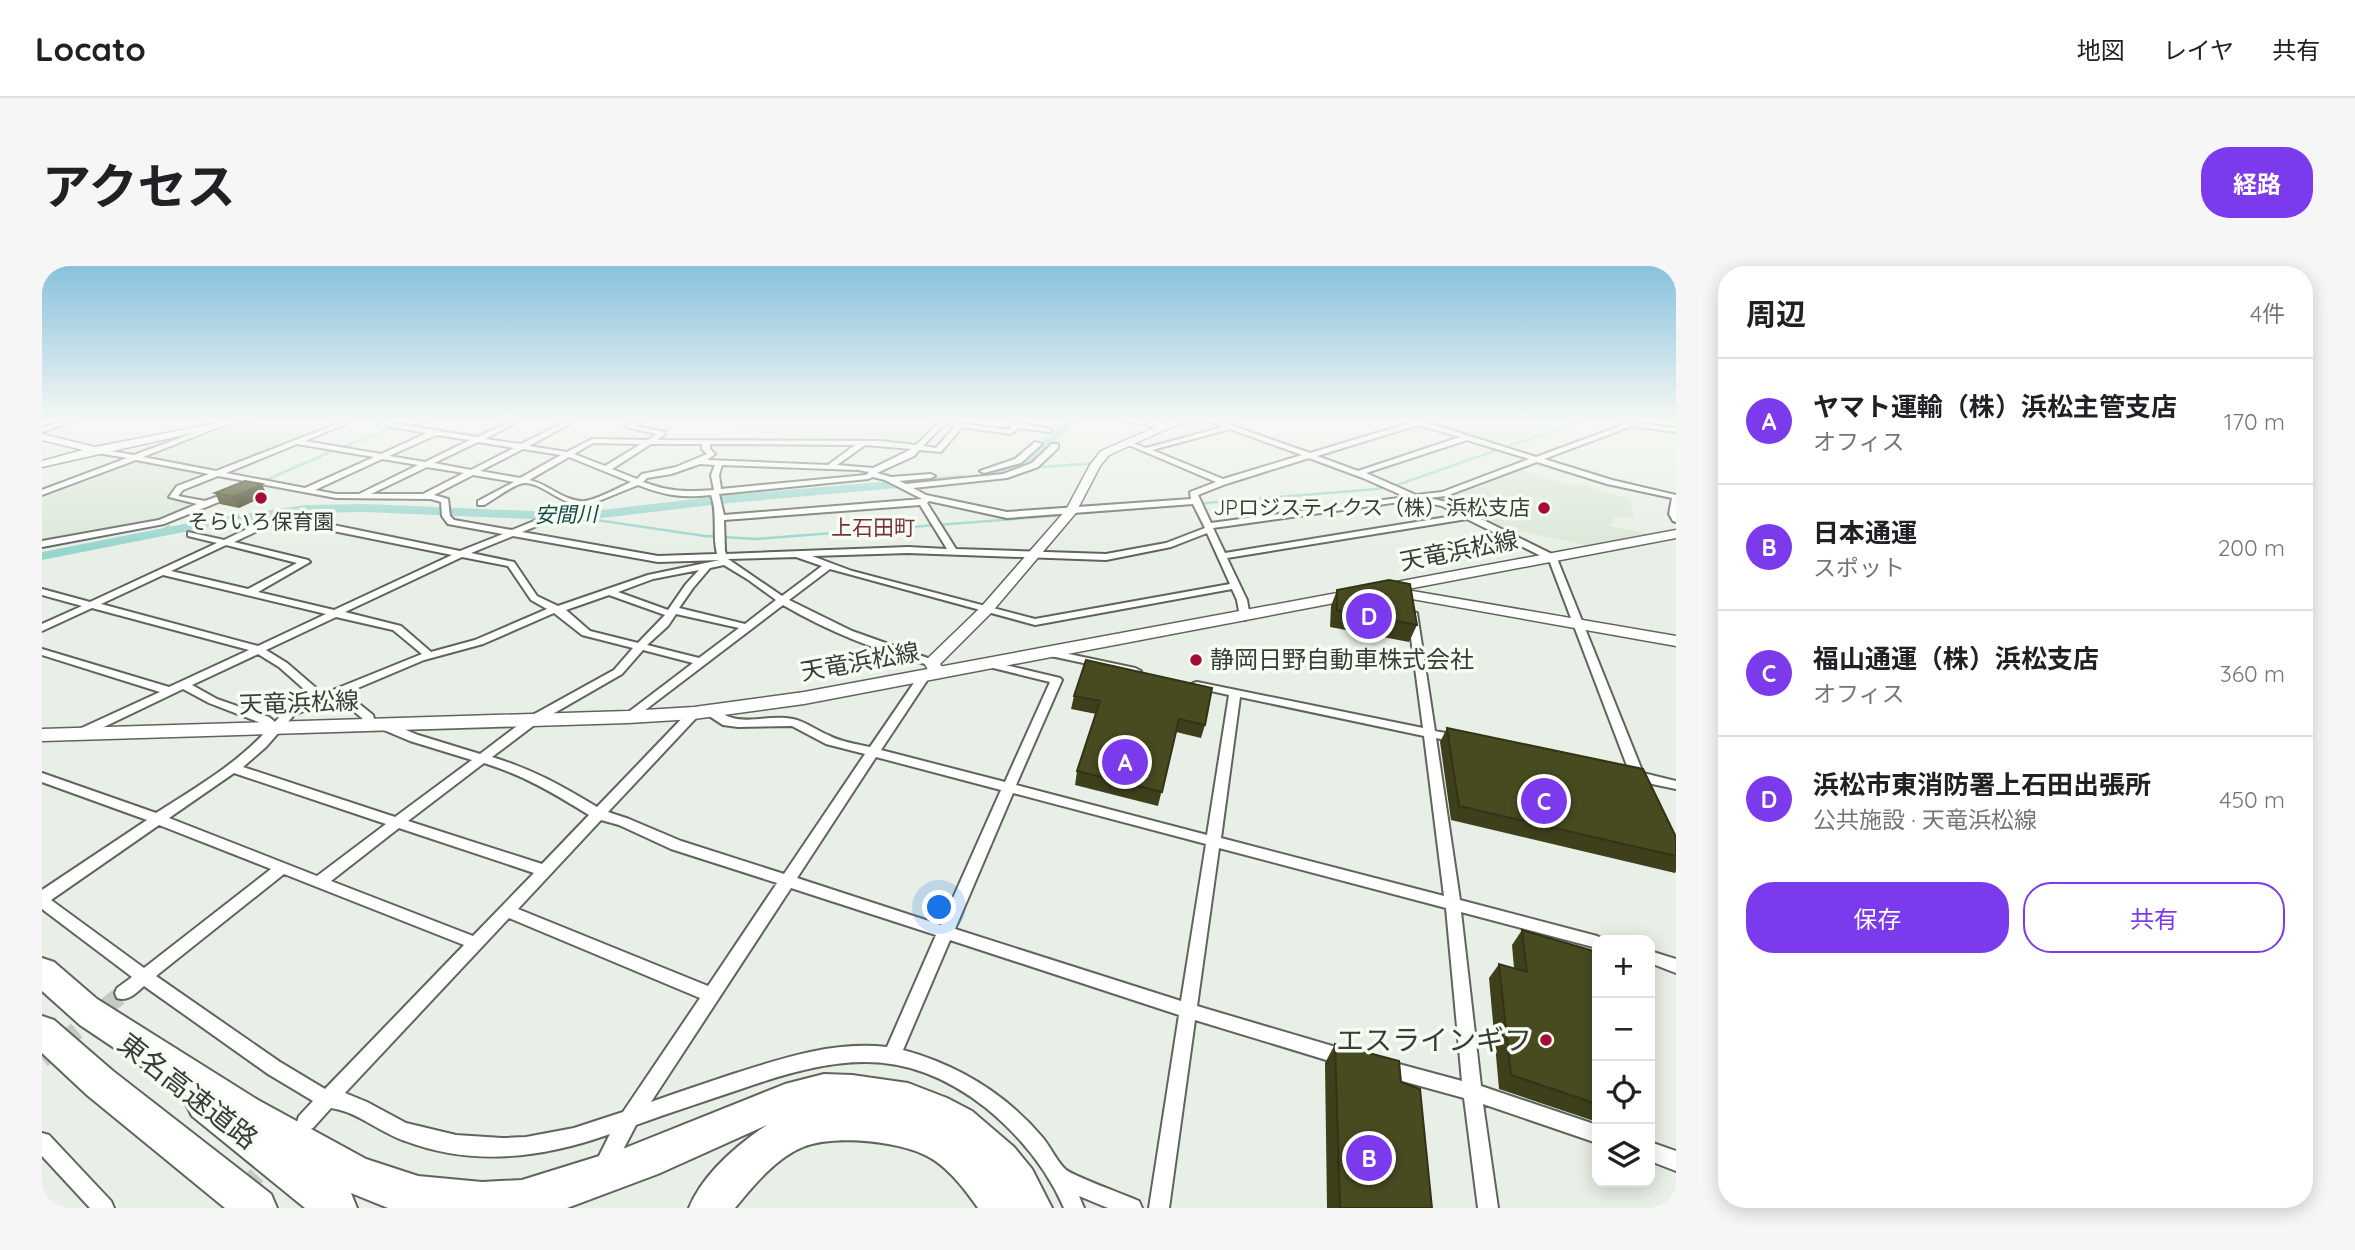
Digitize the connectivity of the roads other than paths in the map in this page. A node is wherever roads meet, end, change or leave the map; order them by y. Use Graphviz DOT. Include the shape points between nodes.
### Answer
graph roads {
  1 [pos="121,464"];
  2 [pos="170,464"];
  3 [pos="242,464"];
  4 [pos="365,464"];
  5 [pos="426,464"];
  6 [pos="486,464"];
  7 [pos="551,464"];
  8 [pos="591,464"];
  9 [pos="614,464"];
  10 [pos="693,464"];
  11 [pos="719,464"];
  12 [pos="772,464"];
  13 [pos="833,464"];
  14 [pos="892,464"];
  15 [pos="1009,464"];
  16 [pos="1036,464"];
  17 [pos="1096,464"];
  18 [pos="1179,464"];
  19 [pos="1278,464"];
  20 [pos="1335,464"];
  21 [pos="1386,464"];
  22 [pos="1527,464"];
  23 [pos="1551,464"];
  24 [pos="815,467"];
  25 [pos="829,467"];
  26 [pos="605,470"];
  27 [pos="471,472"];
  28 [pos="219,473"];
  29 [pos="873,473"];
  30 [pos="1359,473"];
  31 [pos="889,479"];
  32 [pos="260,481"];
  33 [pos="522,481"];
  34 [pos="1223,482"];
  35 [pos="637,483"];
  36 [pos="814,483"];
  37 [pos="904,487"];
  38 [pos="751,489"];
  39 [pos="307,490"];
  40 [pos="42,492"];
  41 [pos="684,495"];
  42 [pos="359,497"];
  43 [pos="424,497"];
  44 [pos="717,497"];
  45 [pos="1418,499"];
  46 [pos="925,500"];
  47 [pos="481,503"];
  48 [pos="586,503"];
  49 [pos="1196,503"];
  50 [pos="206,504"];
  51 [pos="568,510"];
  52 [pos="1070,513"];
  53 [pos="1468,516"];
  54 [pos="721,518"];
  55 [pos="1676,519"];
  56 [pos="1208,528"];
  57 [pos="515,532"];
  58 [pos="191,534"];
  59 [pos="1676,534"];
  60 [pos="223,542"];
  61 [pos="42,544"];
  62 [pos="953,551"];
  63 [pos="792,552"];
  64 [pos="463,553"];
  65 [pos="1035,554"];
  66 [pos="1221,556"];
  67 [pos="1553,558"];
  68 [pos="723,559"];
  69 [pos="828,566"];
  70 [pos="706,568"];
  71 [pos="163,572"];
  72 [pos="1235,586"];
  73 [pos="1382,590"];
  74 [pos="607,591"];
  75 [pos="250,592"];
  76 [pos="42,593"];
  77 [pos="1411,596"];
  78 [pos="782,600"];
  79 [pos="91,606"];
  80 [pos="556,610"];
  81 [pos="986,610"];
  82 [pos="672,612"];
  83 [pos="335,613"];
  84 [pos="1245,617"];
  85 [pos="1580,624"];
  86 [pos="747,627"];
  87 [pos="42,628"];
  88 [pos="1676,641"];
  89 [pos="640,646"];
  90 [pos="258,649"];
  91 [pos="42,652"];
  92 [pos="1050,653"];
  93 [pos="429,655"];
  94 [pos="703,662"];
  95 [pos="989,664"];
  96 [pos="931,671"];
  97 [pos="1147,674"];
  98 [pos="1185,682"];
  99 [pos="184,685"];
  100 [pos="170,691"];
  101 [pos="338,692"];
  102 [pos="1235,693"];
  103 [pos="322,699"];
  104 [pos="702,712"];
  105 [pos="628,717"];
  106 [pos="533,720"];
  107 [pos="376,725"];
  108 [pos="275,729"];
  109 [pos="46,734"];
  110 [pos="79,734"];
  111 [pos="1429,734"];
  112 [pos="1468,742"];
  113 [pos="872,752"];
  114 [pos="484,758"];
  115 [pos="233,768"];
  116 [pos="1612,771"];
  117 [pos="42,777"];
  118 [pos="1639,777"];
  119 [pos="1676,785"];
  120 [pos="1010,788"];
  121 [pos="598,814"];
  122 [pos="158,820"];
  123 [pos="397,822"];
  124 [pos="1212,839"];
  125 [pos="281,869"];
  126 [pos="545,871"];
  127 [pos="319,882"];
  128 [pos="788,882"];
  129 [pos="42,899"];
  130 [pos="1453,905"];
  131 [pos="507,911"];
  132 [pos="944,933"];
  133 [pos="1592,941"];
  134 [pos="475,943"];
  135 [pos="1655,959"];
  136 [pos="1676,966"];
  137 [pos="42,971"];
  138 [pos="142,977"];
  139 [pos="123,993"];
  140 [pos="711,995"];
  141 [pos="79,1005"];
  142 [pos="1186,1010"];
  143 [pos="42,1031"];
  144 [pos="892,1055"];
  145 [pos="1472,1092"];
  146 [pos="328,1099"];
  147 [pos="629,1119"];
  148 [pos="306,1122"];
  149 [pos="1592,1132"];
  150 [pos="42,1142"];
  151 [pos="1655,1154"];
  152 [pos="609,1156"];
  153 [pos="1676,1161"];
  154 [pos="1060,1178"];
  155 [pos="104,1208"];
  156 [pos="257,1208"];
  157 [pos="337,1208"];
  158 [pos="709,1208"];
  159 [pos="1002,1208"];
  160 [pos="1032,1208"];
  161 [pos="1074,1208"];
  162 [pos="1132,1208"];
  163 [pos="1159,1208"];
  164 [pos="1488,1208"];
  1 -- 40 [label="street"];
  2 -- 28 [label="street"];
  3 -- 28 [label="street"];
  4 -- 39 [label="street"];
  5 -- 27 [label="street"];
  5 -- 42 [label="street"];
  6 -- 27 [label="street"];
  7 -- 33 [label="street"];
  8 -- 26 [label="street"];
  9 -- 26 [label="street"];
  10 -- 35 [label="street" via="654,478 645,476"];
  11 -- 12 [label="street"];
  11 -- 44 [label="street"];
  12 -- 24 [label="street"];
  13 -- 25 [label="street"];
  14 -- 29 [label="street"];
  15 -- 31 [label="street" via="992,470"];
  16 -- 37 [label="street" via="1004,476"];
  17 -- 52 [label="street"];
  18 -- 34 [label="street"];
  19 -- 34 [label="street"];
  20 -- 30 [label="street"];
  21 -- 30 [label="street"];
  22 -- 45 [label="street"];
  23 -- 55 [label="street" via="1676,497"];
  24 -- 25 [label="street"];
  24 -- 36 [label="street"];
  25 -- 29 [label="street"];
  26 -- 35 [label="street"];
  27 -- 33 [label="street"];
  27 -- 43 [label="street"];
  28 -- 32 [label="street"];
  28 -- 50 [label="street" via="180,488 173,497"];
  29 -- 31 [label="street"];
  29 -- 36 [label="street" via="860,479"];
  30 -- 45 [label="street"];
  31 -- 37 [label="street"];
  32 -- 39 [label="street"];
  32 -- 50 [label="street"];
  33 -- 47 [label="street"];
  33 -- 48 [label="street"];
  34 -- 49 [label="street" via="1193,494"];
  35 -- 41 [label="street"];
  35 -- 48 [label="street"];
  36 -- 38 [label="street"];
  37 -- 46 [label="street"];
  38 -- 44 [label="street"];
  39 -- 42 [label="street"];
  41 -- 44 [label="street"];
  42 -- 43 [label="street"];
  43 -- 57 [label="street" via="445,502 451,522"];
  44 -- 54 [label="street"];
  45 -- 53 [label="street" via="1444,504"];
  45 -- 56 [label="street"];
  46 -- 52 [label="street" via="1007,515"];
  46 -- 54 [label="street"];
  46 -- 62 [label="street"];
  48 -- 51 [label="street"];
  49 -- 52 [label="street"];
  49 -- 56 [label="street"];
  50 -- 61 [label="street" via="161,522"];
  51 -- 57 [label="street"];
  52 -- 65 [label="street"];
  53 -- 66 [label="street"];
  53 -- 67 [label="street"];
  54 -- 68 [label="street"];
  56 -- 65 [label="street" via="1128,555"];
  56 -- 66 [label="street"];
  57 -- 64 [label="street"];
  57 -- 68 [label="street" via="658,559"];
  58 -- 60 [label="street"];
  59 -- 67 [label="main road, 天竜浜松線"];
  60 -- 64 [label="street" via="289,519"];
  60 -- 71 [label="street"];
  60 -- 75 [label="street" via="305,562"];
  62 -- 63 [label="street"];
  62 -- 65 [label="street"];
  63 -- 68 [label="street"];
  63 -- 69 [label="street"];
  64 -- 80 [label="street" via="511,564 534,598"];
  64 -- 83 [label="street"];
  65 -- 81 [label="street"];
  66 -- 72 [label="street"];
  67 -- 73 [label="main road, 天竜浜松線"];
  67 -- 85 [label="street"];
  68 -- 70 [label="street"];
  68 -- 78 [label="street"];
  69 -- 78 [label="street"];
  69 -- 81 [label="street"];
  70 -- 74 [label="street" via="651,577"];
  70 -- 82 [label="street"];
  71 -- 75 [label="street"];
  71 -- 79 [label="street"];
  72 -- 81 [label="street" via="1035,622"];
  72 -- 84 [label="street"];
  73 -- 77 [label="street"];
  73 -- 84 [label="main road, 天竜浜松線"];
  74 -- 80 [label="street"];
  74 -- 82 [label="street"];
  75 -- 83 [label="street"];
  76 -- 79 [label="street"];
  77 -- 85 [label="street"];
  77 -- 111 [label="street"];
  78 -- 86 [label="street"];
  78 -- 96 [label="street"];
  79 -- 87 [label="street"];
  79 -- 90 [label="street"];
  80 -- 89 [label="street" via="586,633"];
  80 -- 93 [label="street" via="479,642"];
  81 -- 96 [label="street"];
  82 -- 86 [label="street"];
  82 -- 89 [label="street"];
  83 -- 90 [label="street"];
  83 -- 93 [label="street" via="397,628"];
  84 -- 92 [label="main road, 天竜浜松線"];
  85 -- 88 [label="street"];
  85 -- 118 [label="street"];
  86 -- 94 [label="street"];
  89 -- 94 [label="street"];
  89 -- 106 [label="street" via="618,672"];
  90 -- 99 [label="street"];
  90 -- 103 [label="street"];
  91 -- 100 [label="street"];
  92 -- 95 [label="main road, 天竜浜松線"];
  92 -- 97 [label="street"];
  93 -- 101 [label="street"];
  94 -- 105 [label="street"];
  95 -- 96 [label="main road, 天竜浜松線"];
  95 -- 120 [label="street" via="1056,680"];
  96 -- 104 [label="main road, 天竜浜松線" via="804,698"];
  96 -- 113 [label="street"];
  98 -- 102 [label="street"];
  99 -- 100 [label="street"];
  99 -- 108 [label="street" via="265,720"];
  100 -- 110 [label="street"];
  101 -- 103 [label="street"];
  101 -- 107 [label="street"];
  102 -- 111 [label="street"];
  102 -- 124 [label="street"];
  103 -- 108 [label="street" via="290,712"];
  104 -- 105 [label="main road, 天竜浜松線"];
  104 -- 113 [label="street" via="733,723 794,723 810,729 816,737"];
  104 -- 121 [label="street"];
  105 -- 106 [label="main road, 天竜浜松線"];
  106 -- 107 [label="main road, 天竜浜松線"];
  106 -- 114 [label="street"];
  107 -- 108 [label="main road, 天竜浜松線"];
  107 -- 114 [label="street"];
  108 -- 110 [label="main road, 天竜浜松線"];
  108 -- 115 [label="street"];
  109 -- 110 [label="main road, 天竜浜松線"];
  111 -- 112 [label="street"];
  111 -- 130 [label="street"];
  113 -- 120 [label="street"];
  113 -- 128 [label="street"];
  114 -- 121 [label="street" via="545,782"];
  114 -- 123 [label="street"];
  115 -- 122 [label="street"];
  115 -- 123 [label="street"];
  116 -- 118 [label="street"];
  117 -- 122 [label="street"];
  118 -- 119 [label="street"];
  120 -- 124 [label="street"];
  120 -- 132 [label="street"];
  121 -- 126 [label="street"];
  121 -- 128 [label="street"];
  122 -- 125 [label="street"];
  122 -- 129 [label="street"];
  123 -- 126 [label="street"];
  123 -- 127 [label="street"];
  124 -- 130 [label="street"];
  124 -- 142 [label="street"];
  125 -- 127 [label="street"];
  125 -- 138 [label="street"];
  126 -- 131 [label="street"];
  127 -- 134 [label="street"];
  128 -- 132 [label="street"];
  128 -- 140 [label="street"];
  129 -- 138 [label="street"];
  130 -- 133 [label="street"];
  130 -- 145 [label="street"];
  131 -- 134 [label="street"];
  131 -- 140 [label="street"];
  132 -- 142 [label="street"];
  132 -- 144 [label="street"];
  134 -- 146 [label="street"];
  135 -- 136 [label="street"];
  137 -- 141 [label="highway, 東名高速道路"];
  138 -- 139 [label="street"];
  138 -- 146 [label="street"];
  140 -- 147 [label="street"];
  141 -- 157 [label="highway, 東名高速道路"];
  141 -- 160 [label="highway" via="307,1150 373,1185 439,1200 518,1201 642,1162 774,1105 822,1092 869,1092 917,1101 957,1122 993,1153"];
  142 -- 145 [label="street"];
  142 -- 163 [label="street"];
  143 -- 156 [label="highway, 東名高速道路"];
  144 -- 147 [label="street" via="847,1052 790,1063"];
  144 -- 154 [label="street" via="936,1067 993,1102 1034,1143"];
  145 -- 149 [label="street"];
  145 -- 164 [label="street"];
  146 -- 147 [label="street" via="349,1103 400,1130 477,1147 561,1142"];
  146 -- 148 [label="street"];
  147 -- 152 [label="street"];
  150 -- 155 [label="street"];
  151 -- 153 [label="street"];
  154 -- 161 [label="street"];
  154 -- 162 [label="street"];
  158 -- 159 [label="highway" via="740,1170 785,1136 830,1121 890,1128 941,1143 979,1175"];
}
